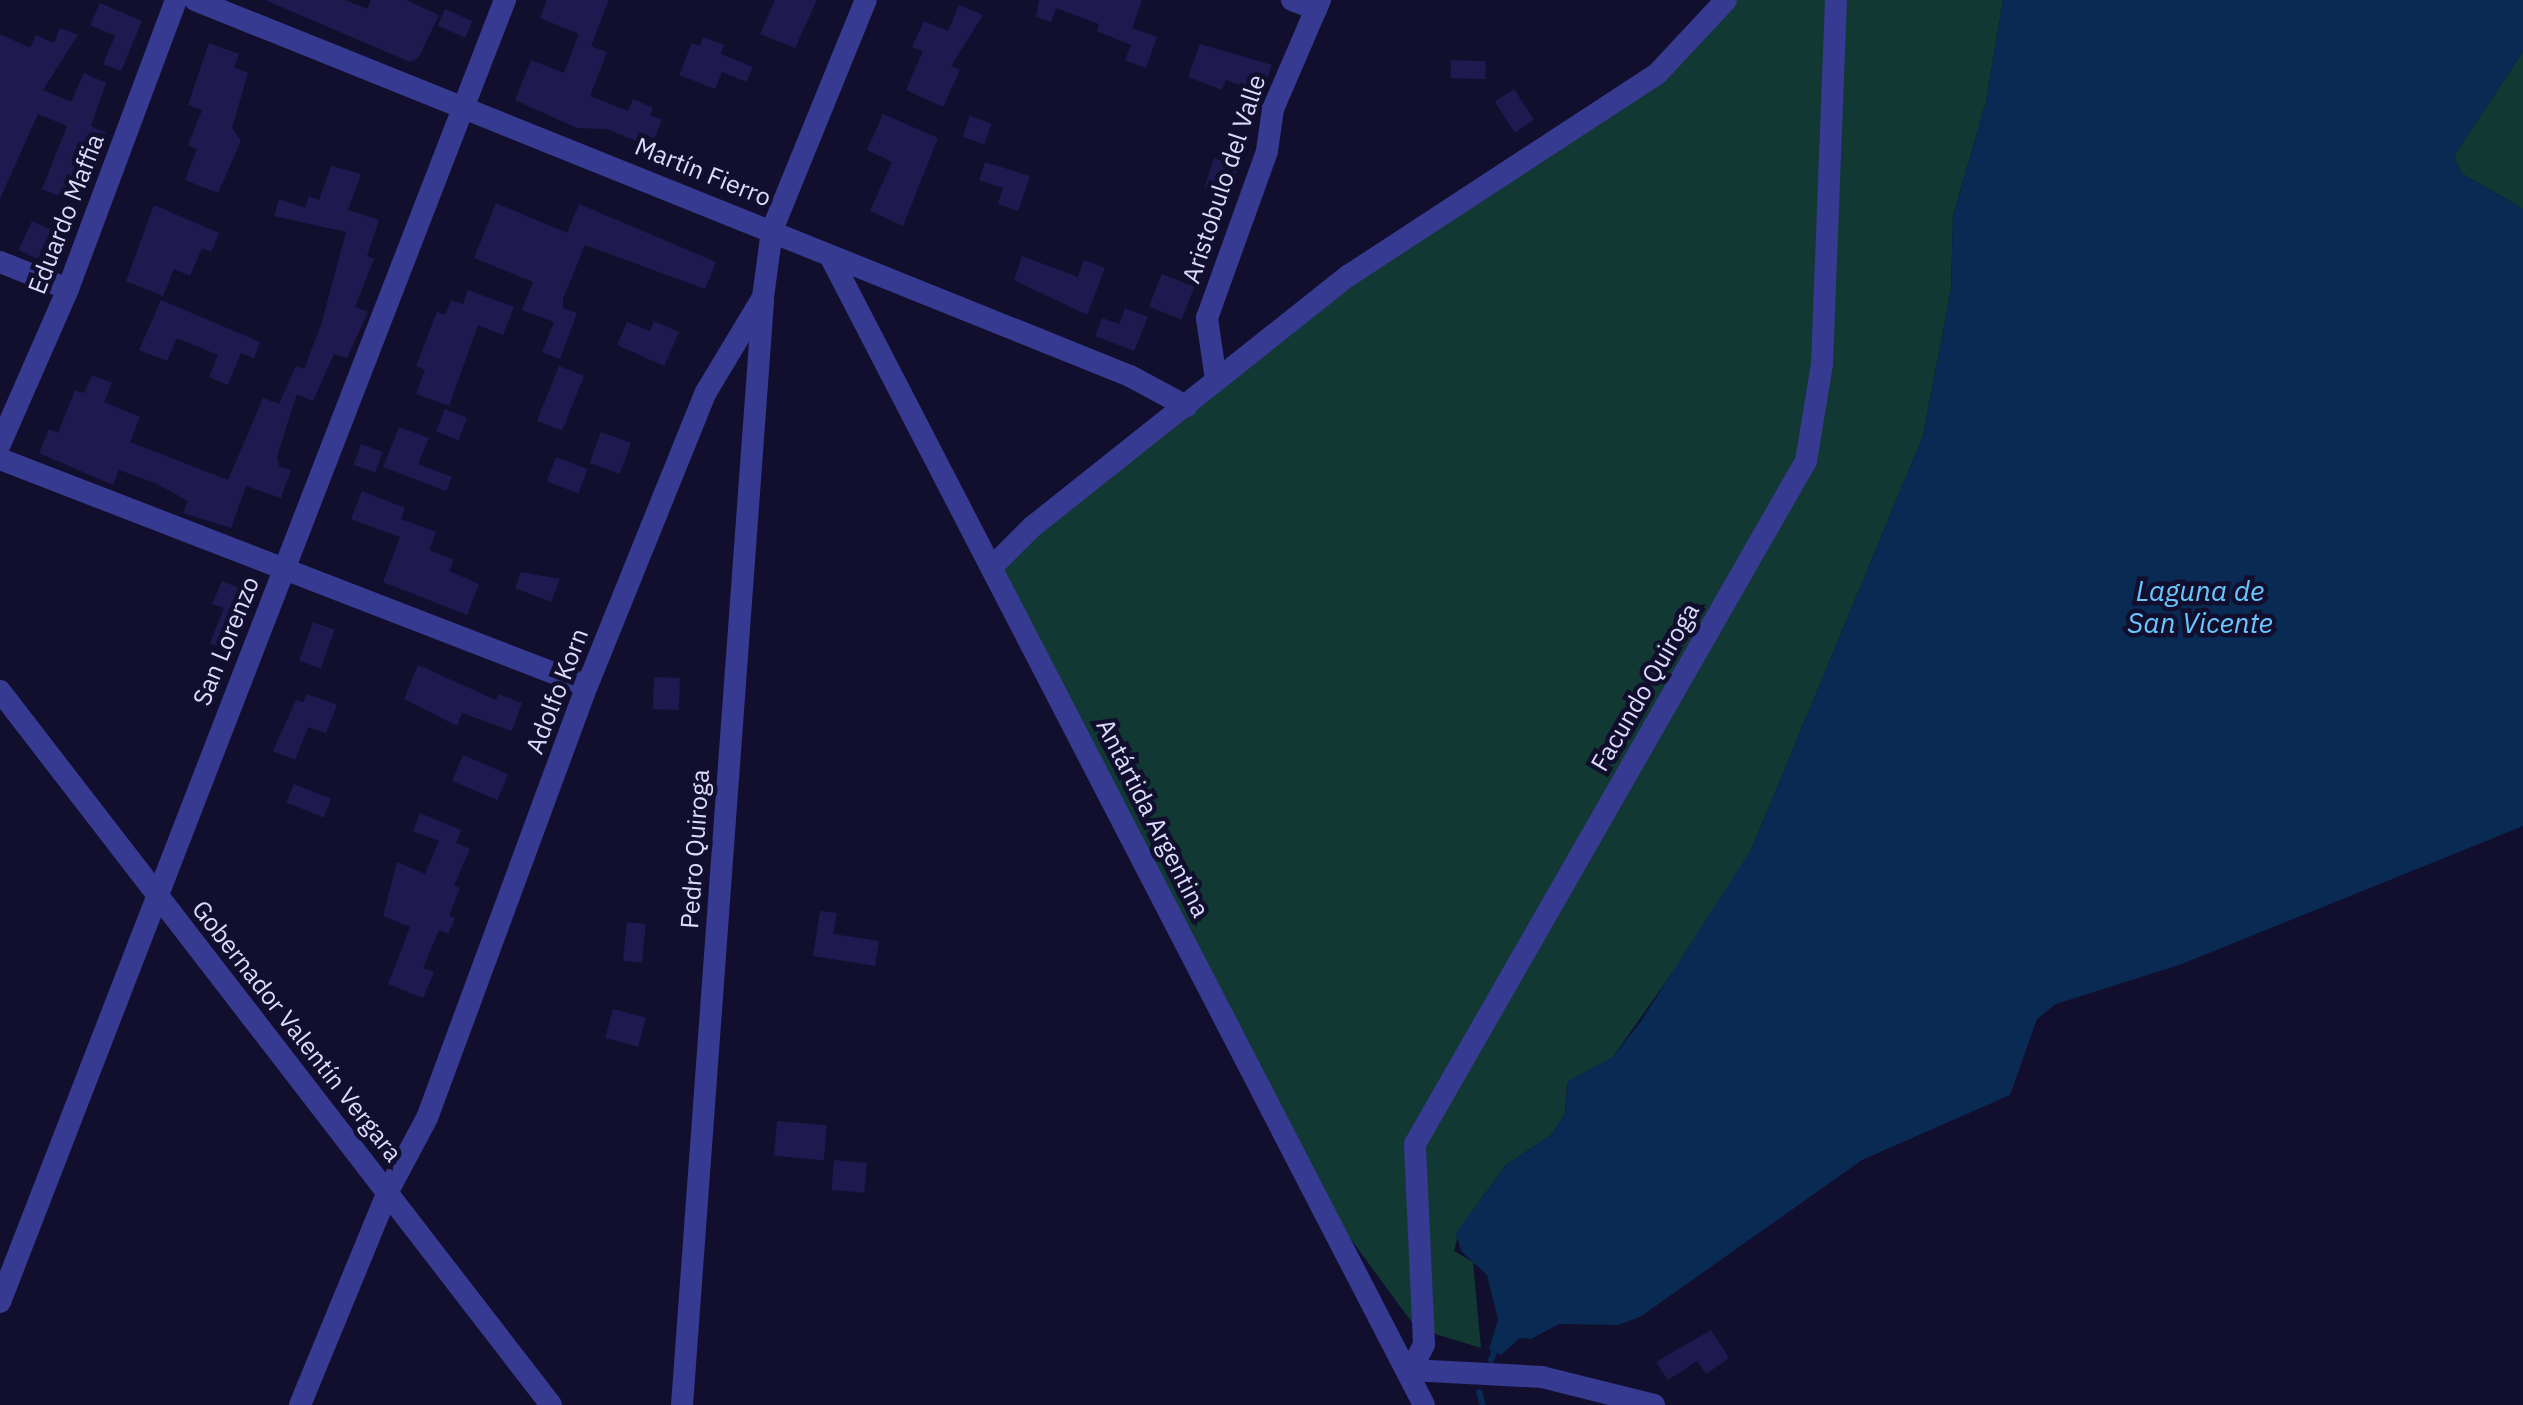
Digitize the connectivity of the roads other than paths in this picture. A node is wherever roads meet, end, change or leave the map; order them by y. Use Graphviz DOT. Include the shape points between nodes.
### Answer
graph roads {
  1 [pos="176,0"];
  2 [pos="195,0"];
  3 [pos="506,0"];
  4 [pos="866,0"];
  5 [pos="1292,0"];
  6 [pos="1726,0"];
  7 [pos="1836,0"];
  8 [pos="1318,5"];
  9 [pos="464,104"];
  10 [pos="772,230"];
  11 [pos="830,256"];
  12 [pos="0,262"];
  13 [pos="68,288"];
  14 [pos="763,297"];
  15 [pos="1216,380"];
  16 [pos="1186,406"];
  17 [pos="0,444"];
  18 [pos="0,458"];
  19 [pos="993,566"];
  20 [pos="284,570"];
  21 [pos="587,686"];
  22 [pos="0,691"];
  23 [pos="154,895"];
  24 [pos="388,1190"];
  25 [pos="0,1302"];
  26 [pos="1411,1370"];
  27 [pos="300,1405"];
  28 [pos="551,1405"];
  29 [pos="682,1405"];
  30 [pos="1424,1405"];
  31 [pos="1654,1405"];
  1 -- 13 [label="street, Eduardo Maffia"];
  2 -- 9 [label="street, Martín Fierro"];
  3 -- 9 [label="street, San Lorenzo"];
  4 -- 10 [label="street, Adolfo Korn"];
  5 -- 8 [label="street"];
  6 -- 15 [label="street" via="1657,74 1348,276"];
  7 -- 26 [label="street, Facundo Quiroga" via="1822,364 1806,461 1425,1117 1413,1171 1424,1344"];
  8 -- 15 [label="street, Aristobulo del Valle" via="1273,108 1267,151 1207,318"];
  9 -- 10 [label="street, Martín Fierro"];
  9 -- 20 [label="street, San Lorenzo"];
  10 -- 11 [label="street, Martín Fierro"];
  10 -- 14 [label="street, Adolfo Korn"];
  11 -- 16 [label="street, Martín Fierro" via="1130,376"];
  11 -- 19 [label="street, Antártida Argentina"];
  12 -- 13 [label="street"];
  13 -- 17 [label="street, Eduardo Maffia"];
  14 -- 21 [label="street, Adolfo Korn" via="706,392"];
  14 -- 29 [label="street, Pedro Quiroga"];
  15 -- 16 [label="street"];
  16 -- 19 [label="street" via="1032,527"];
  18 -- 20 [label="street"];
  19 -- 26 [label="street, Antártida Argentina"];
  20 -- 21 [label="street"];
  20 -- 23 [label="street, San Lorenzo"];
  21 -- 24 [label="street, Adolfo Korn" via="427,1118"];
  22 -- 23 [label="street, Gobernador Valentín Vergara"];
  23 -- 24 [label="street, Gobernador Valentín Vergara"];
  23 -- 25 [label="street, San Lorenzo"];
  24 -- 27 [label="street, Adolfo Korn"];
  24 -- 28 [label="street, Gobernador Valentín Vergara"];
  26 -- 30 [label="street, Antártida Argentina"];
  26 -- 31 [label="street" via="1542,1377"];
}
